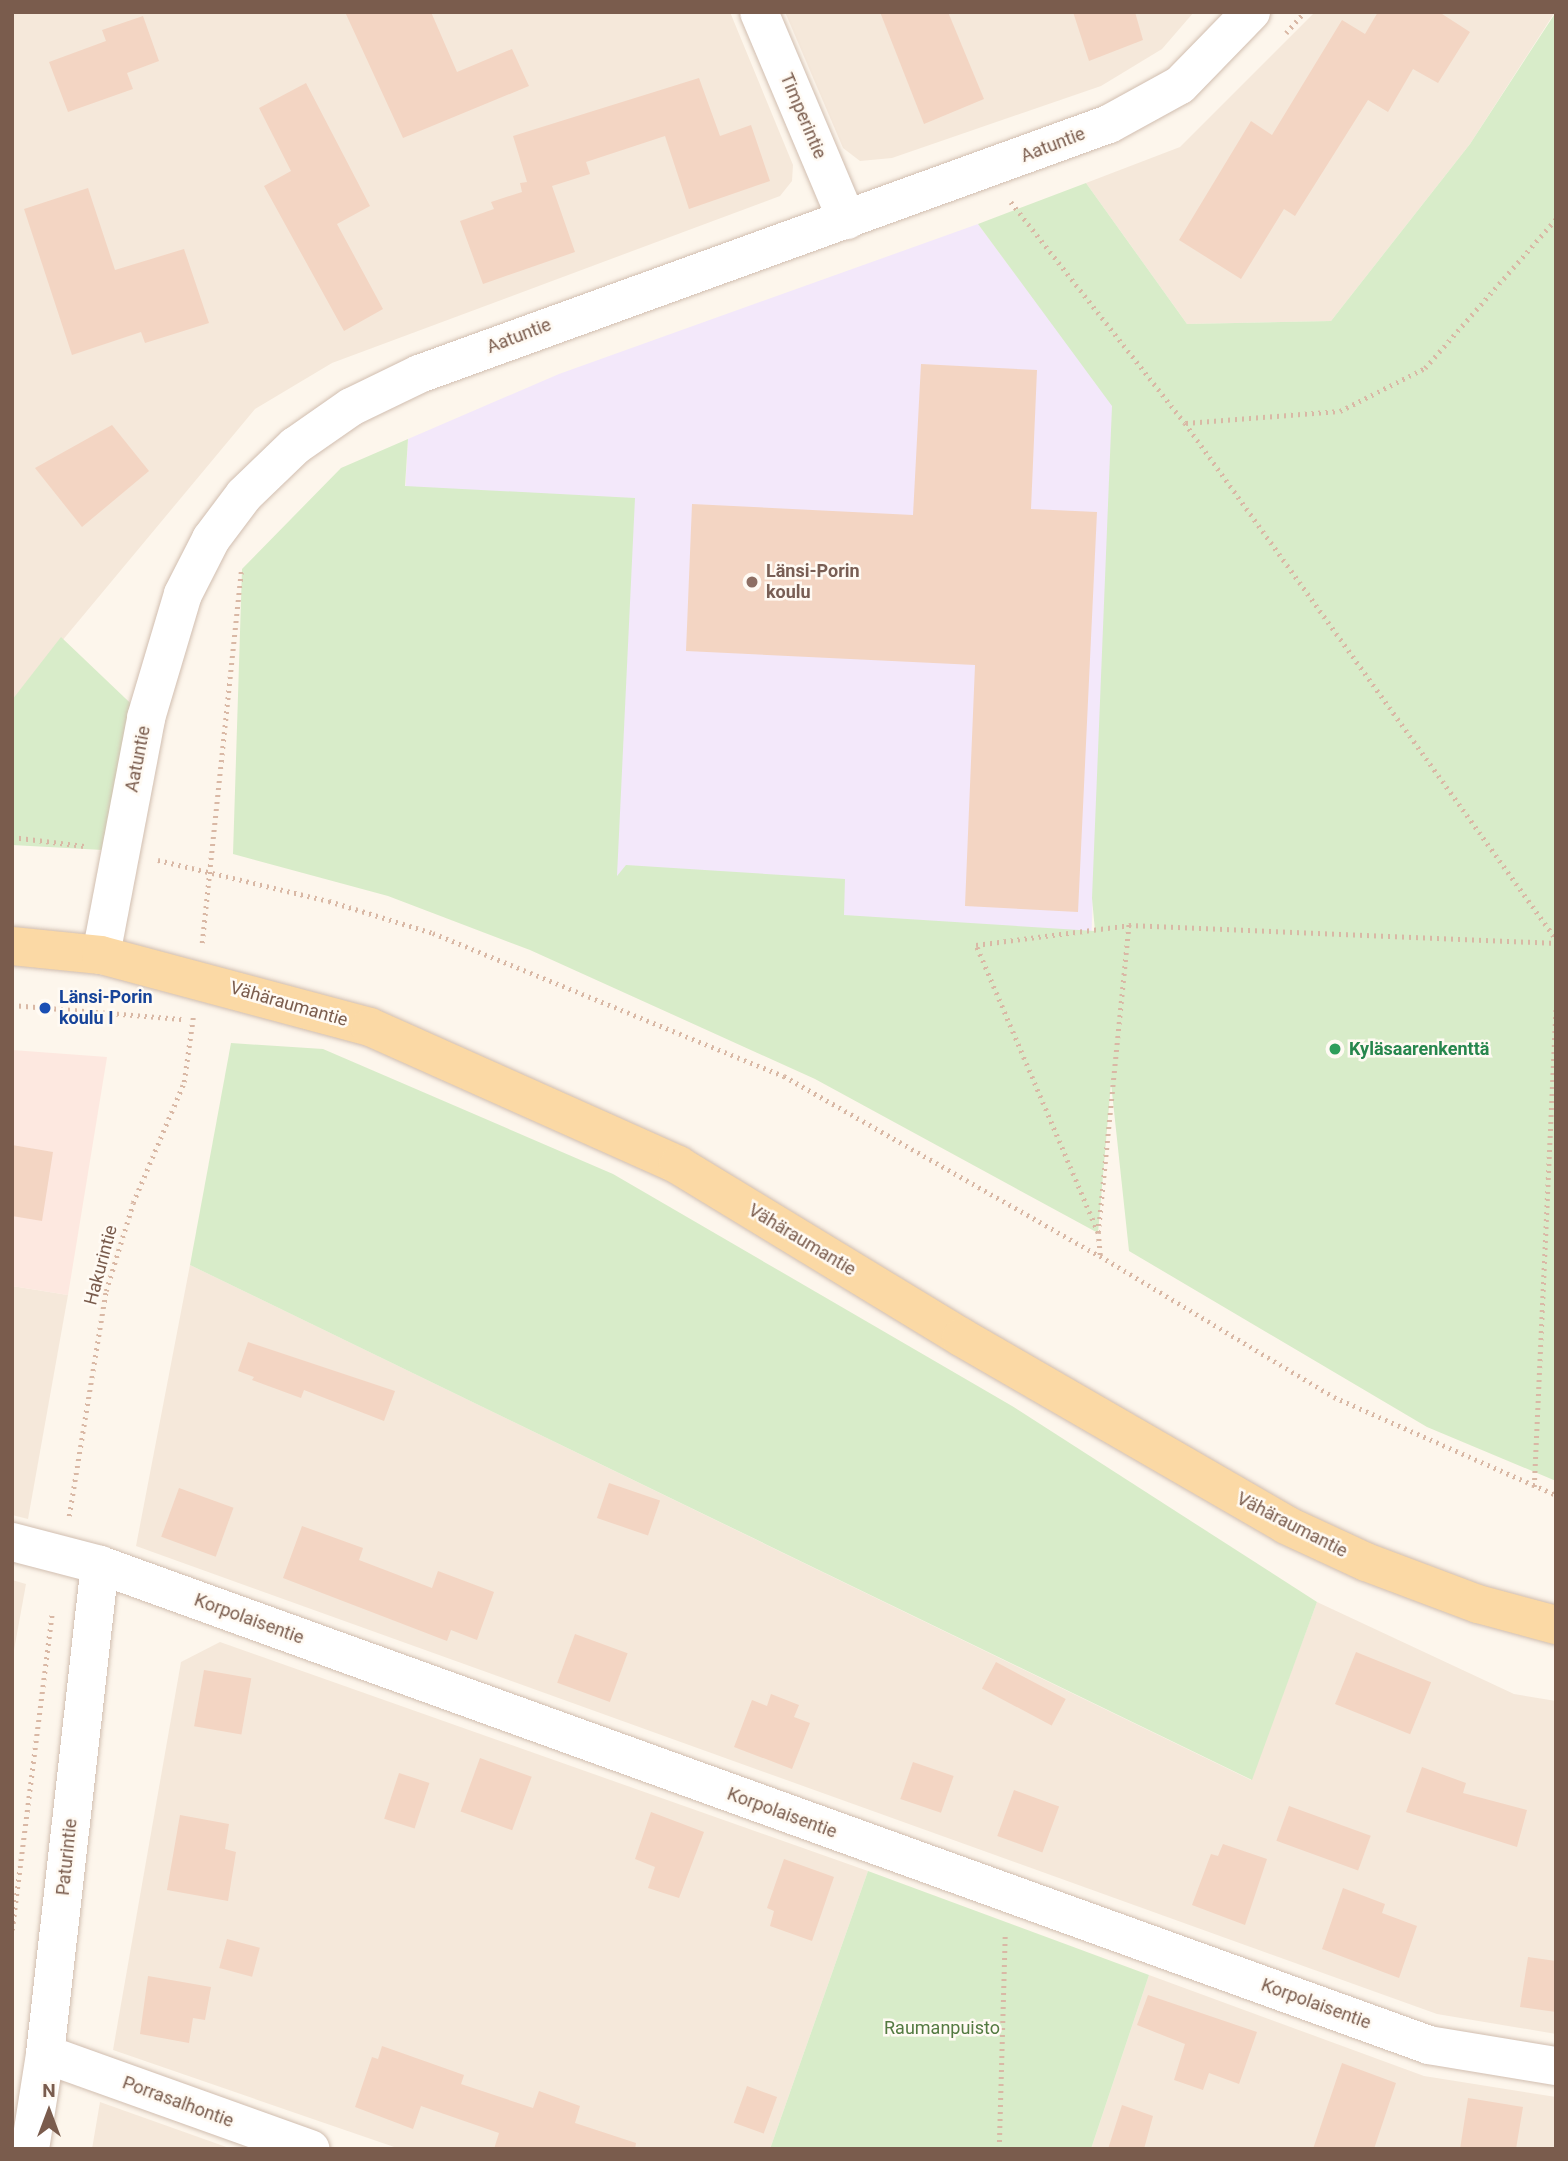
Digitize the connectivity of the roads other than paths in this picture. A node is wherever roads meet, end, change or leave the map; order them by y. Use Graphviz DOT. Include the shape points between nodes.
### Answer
graph roads {
  1 [pos="759,12"];
  2 [pos="1251,12"];
  3 [pos="847,220"];
  4 [pos="12,946"];
  5 [pos="101,955"];
  6 [pos="12,1542"];
  7 [pos="100,1565"];
  8 [pos="1556,1625"];
  9 [pos="45,2054"];
  10 [pos="1556,2066"];
  11 [pos="30,2149"];
  12 [pos="311,2149"];
  1 -- 3 [label="street, Timperintie"];
  2 -- 3 [label="street, Aatuntie" via="1180,85 1151,103 1005,164"];
  3 -- 5 [label="street, Aatuntie" via="419,374 351,407 295,446 244,495 211,539 183,594 146,718"];
  4 -- 5 [label="main road, Vähäraumantie"];
  5 -- 8 [label="main road, Vähäraumantie" via="370,1027 678,1164 961,1338 1286,1525 1366,1562 1478,1604"];
  6 -- 7 [label="street, Korpolaisentie" via="64,1540"];
  7 -- 9 [label="street, Paturintie"];
  7 -- 10 [label="street, Korpolaisentie" via="1429,2045"];
  9 -- 11 [label="street, Paturintie"];
  9 -- 12 [label="street, Porrasalhontie"];
}
